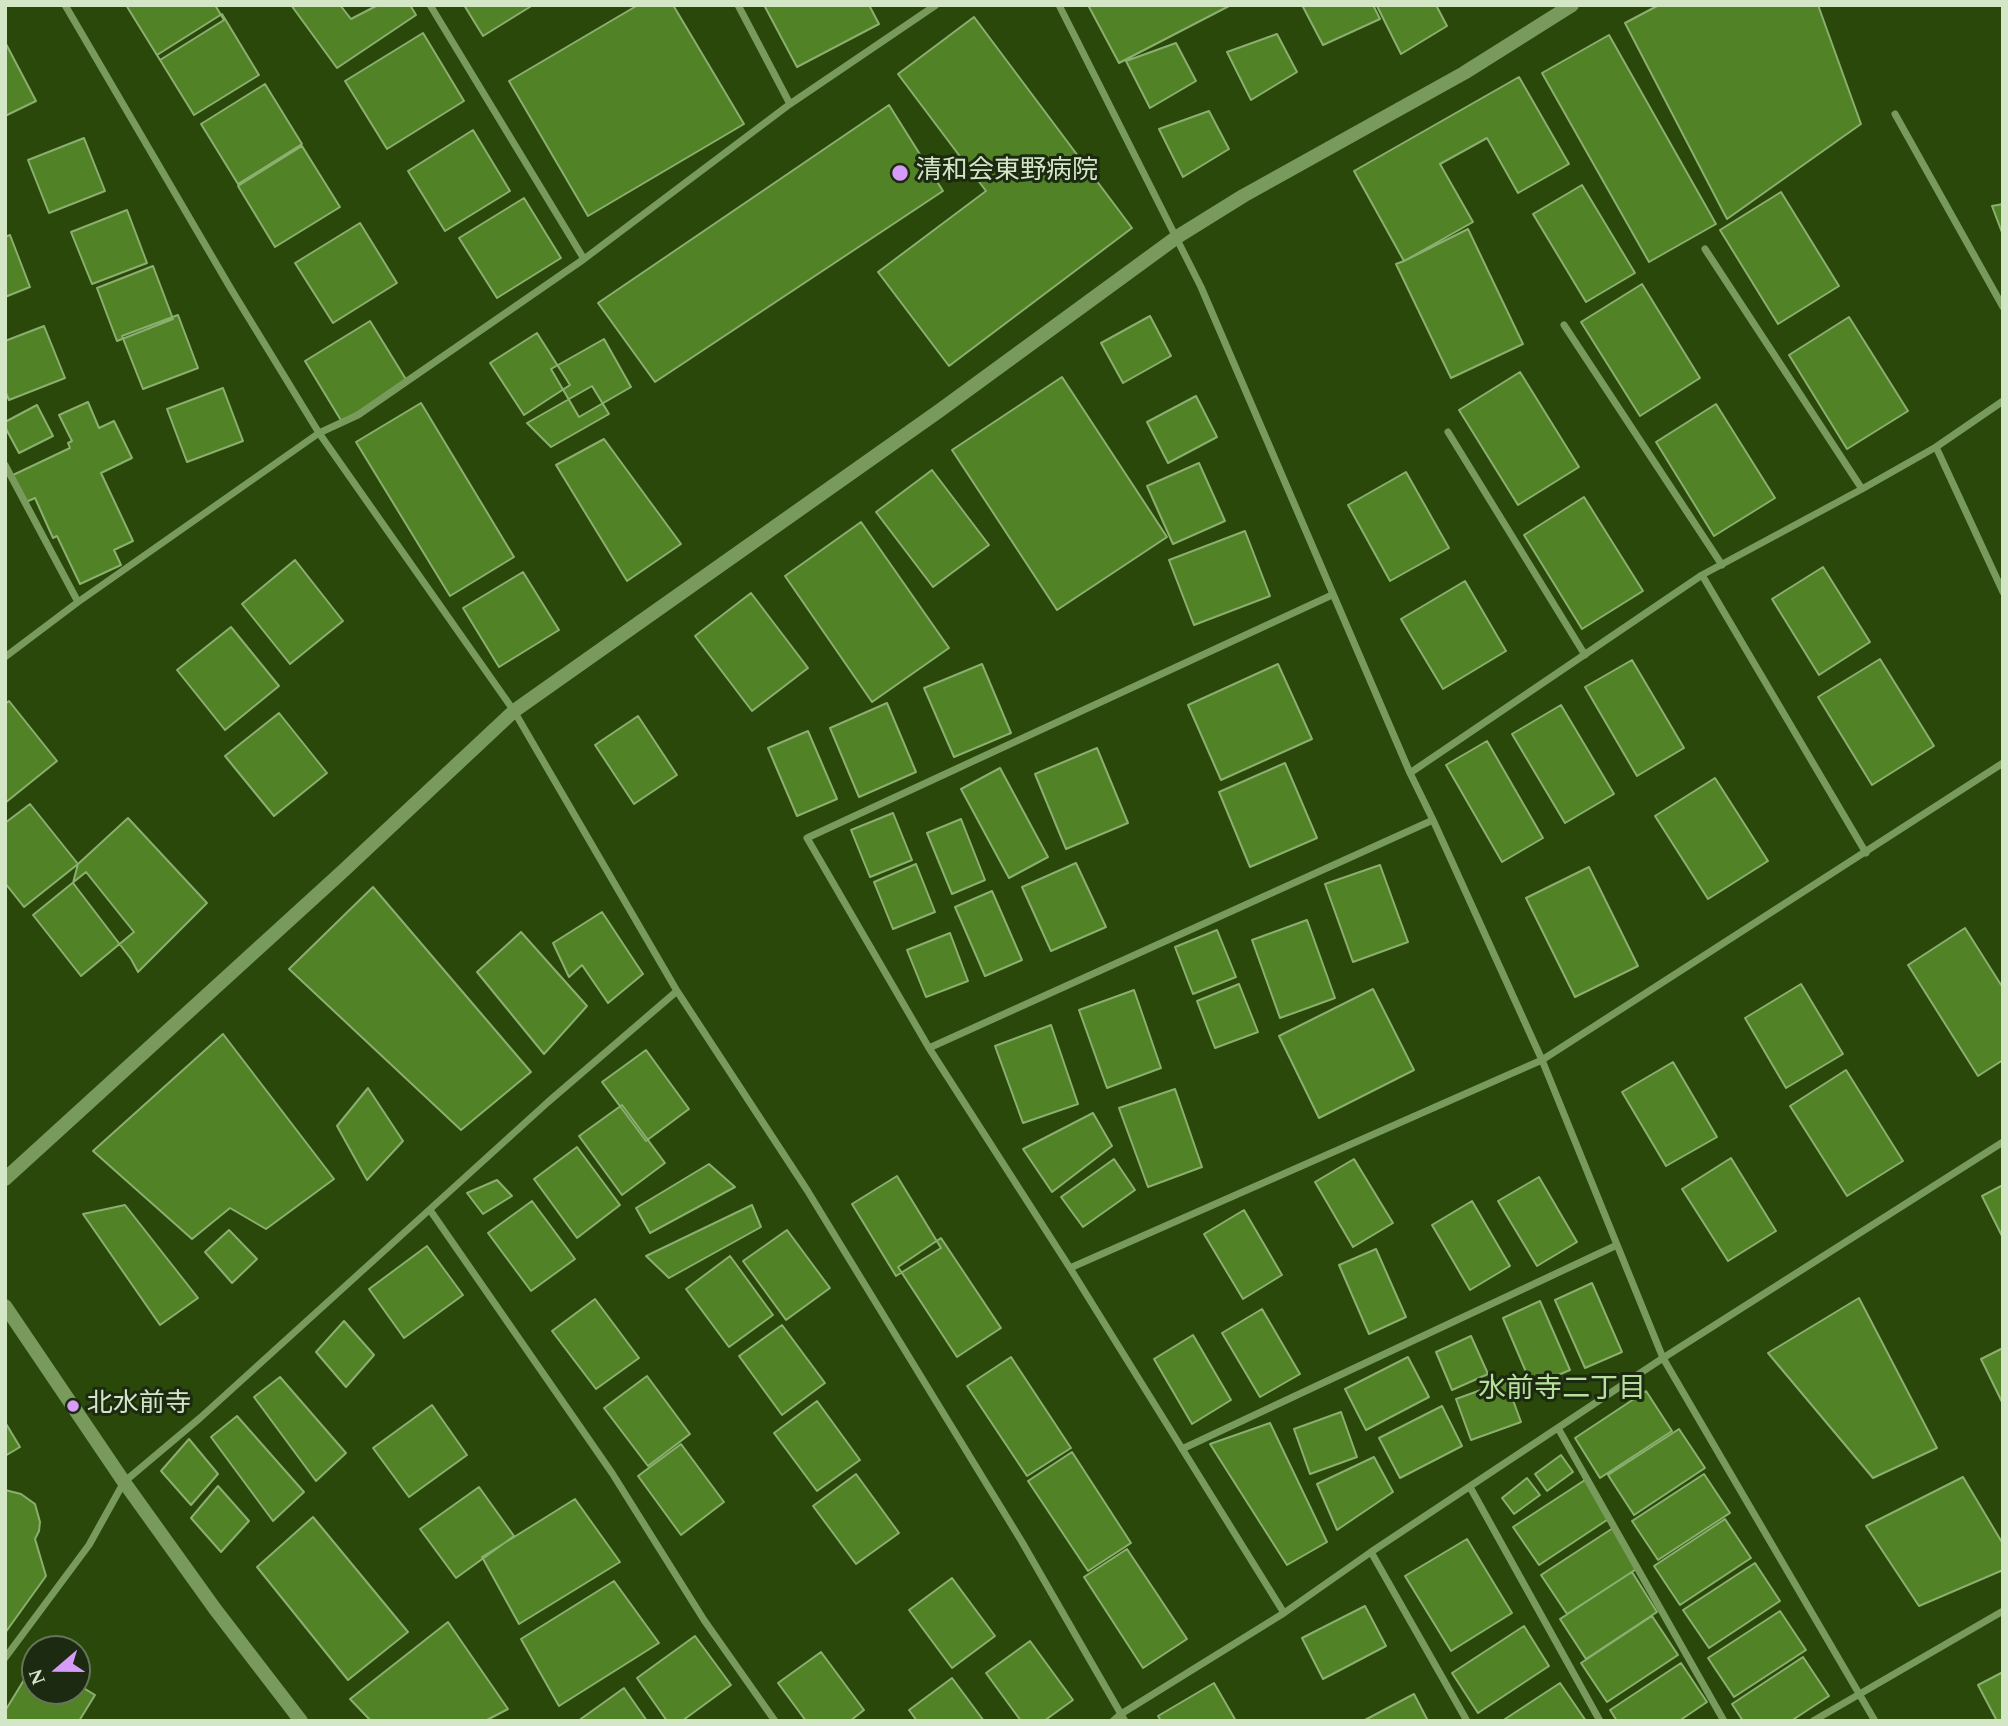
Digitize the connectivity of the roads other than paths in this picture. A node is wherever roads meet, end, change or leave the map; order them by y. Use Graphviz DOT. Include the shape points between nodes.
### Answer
graph roads {
  1 [pos="65,5"];
  2 [pos="430,5"];
  3 [pos="738,5"];
  4 [pos="936,5"];
  5 [pos="1059,5"];
  6 [pos="1572,5"];
  7 [pos="790,104"];
  8 [pos="1895,114"];
  9 [pos="1177,237"];
  10 [pos="1705,248"];
  11 [pos="584,259"];
  12 [pos="2003,307"];
  13 [pos="1564,325"];
  14 [pos="2003,401"];
  15 [pos="1448,432"];
  16 [pos="319,433"];
  17 [pos="1936,447"];
  18 [pos="5,465"];
  19 [pos="1862,489"];
  20 [pos="1722,565"];
  21 [pos="1702,575"];
  22 [pos="2003,592"];
  23 [pos="1332,595"];
  24 [pos="78,602"];
  25 [pos="1585,654"];
  26 [pos="5,657"];
  27 [pos="514,711"];
  28 [pos="2003,764"];
  29 [pos="1410,773"];
  30 [pos="1433,820"];
  31 [pos="1866,853"];
  32 [pos="677,991"];
  33 [pos="929,1048"];
  34 [pos="1542,1060"];
  35 [pos="2003,1142"];
  36 [pos="5,1179"];
  37 [pos="430,1210"];
  38 [pos="1617,1245"];
  39 [pos="1070,1268"];
  40 [pos="5,1306"];
  41 [pos="1663,1358"];
  42 [pos="1558,1428"];
  43 [pos="1182,1449"];
  44 [pos="124,1482"];
  45 [pos="1470,1487"];
  46 [pos="1371,1552"];
  47 [pos="2003,1611"];
  48 [pos="1284,1614"];
  49 [pos="5,1658"];
  50 [pos="1860,1693"];
  51 [pos="1123,1717"];
  52 [pos="301,1721"];
  53 [pos="775,1721"];
  54 [pos="1113,1721"];
  55 [pos="1466,1721"];
  56 [pos="1600,1721"];
  57 [pos="1724,1721"];
  58 [pos="1813,1721"];
  59 [pos="1875,1721"];
  1 -- 16 [label="street"];
  2 -- 11 [label="street"];
  3 -- 7 [label="street"];
  4 -- 7 [label="street"];
  5 -- 9 [label="street"];
  6 -- 9 [label="street" via="1464,74"];
  7 -- 11 [label="street"];
  8 -- 12 [label="street"];
  9 -- 23 [label="street"];
  9 -- 27 [label="street"];
  10 -- 19 [label="street"];
  11 -- 16 [label="street" via="358,415"];
  13 -- 20 [label="street"];
  14 -- 17 [label="street"];
  15 -- 25 [label="street"];
  16 -- 24 [label="street"];
  16 -- 27 [label="street"];
  17 -- 19 [label="street"];
  17 -- 22 [label="street"];
  18 -- 24 [label="street"];
  19 -- 20 [label="street"];
  20 -- 21 [label="street"];
  21 -- 25 [label="street"];
  21 -- 31 [label="street"];
  23 -- 29 [label="street"];
  23 -- 33 [label="street" via="807,838"];
  24 -- 26 [label="street"];
  25 -- 29 [label="street"];
  27 -- 32 [label="street"];
  27 -- 36 [label="street"];
  28 -- 31 [label="street"];
  29 -- 30 [label="street"];
  30 -- 33 [label="street"];
  30 -- 34 [label="street"];
  31 -- 34 [label="street"];
  32 -- 37 [label="street"];
  32 -- 51 [label="street" via="807,1190"];
  33 -- 39 [label="street"];
  34 -- 38 [label="street"];
  34 -- 39 [label="street"];
  35 -- 41 [label="street"];
  37 -- 44 [label="street"];
  37 -- 53 [label="street" via="612,1473 704,1620"];
  38 -- 41 [label="street"];
  38 -- 43 [label="street"];
  39 -- 43 [label="street"];
  40 -- 44 [label="street"];
  41 -- 42 [label="street"];
  41 -- 50 [label="street"];
  42 -- 45 [label="street"];
  42 -- 57 [label="street"];
  43 -- 48 [label="street"];
  44 -- 49 [label="street" via="89,1545"];
  44 -- 52 [label="street"];
  45 -- 46 [label="street"];
  45 -- 56 [label="street"];
  46 -- 48 [label="street"];
  46 -- 55 [label="street"];
  47 -- 50 [label="street"];
  48 -- 51 [label="street"];
  50 -- 58 [label="street"];
  50 -- 59 [label="street"];
  51 -- 54 [label="street"];
}
